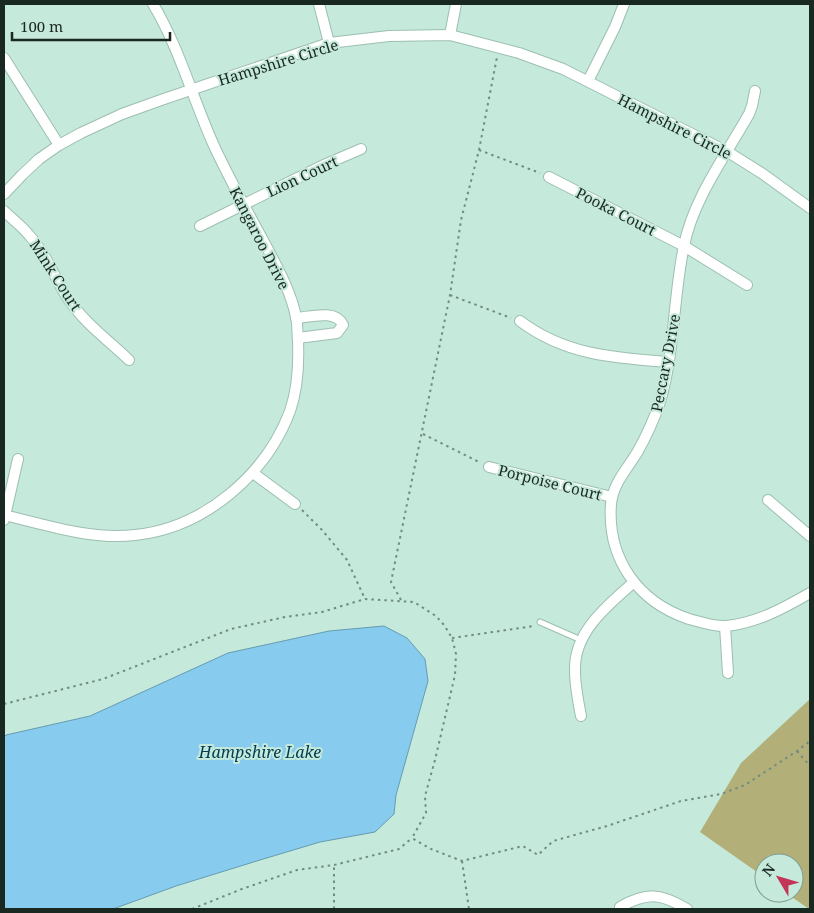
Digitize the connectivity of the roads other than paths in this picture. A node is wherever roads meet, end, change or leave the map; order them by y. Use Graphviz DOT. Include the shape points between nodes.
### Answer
graph roads {
  1 [pos="152,4"];
  2 [pos="319,4"];
  3 [pos="456,4"];
  4 [pos="624,4"];
  5 [pos="450,35"];
  6 [pos="329,43"];
  7 [pos="4,58"];
  8 [pos="588,81"];
  9 [pos="191,90"];
  10 [pos="755,91"];
  11 [pos="59,144"];
  12 [pos="361,149"];
  13 [pos="728,152"];
  14 [pos="549,177"];
  15 [pos="4,194"];
  16 [pos="243,205"];
  17 [pos="810,208"];
  18 [pos="4,211"];
  19 [pos="200,226"];
  20 [pos="684,246"];
  21 [pos="747,286"];
  22 [pos="296,318"];
  23 [pos="520,321"];
  24 [pos="298,338"];
  25 [pos="129,360"];
  26 [pos="668,362"];
  27 [pos="18,459"];
  28 [pos="489,467"];
  29 [pos="253,473"];
  30 [pos="612,497"];
  31 [pos="768,500"];
  32 [pos="295,504"];
  33 [pos="4,518"];
  34 [pos="810,536"];
  35 [pos="633,583"];
  36 [pos="810,593"];
  37 [pos="540,622"];
  38 [pos="725,626"];
  39 [pos="581,640"];
  40 [pos="728,673"];
  41 [pos="581,716"];
  42 [pos="620,907"];
  43 [pos="687,909"];
  1 -- 9 [label="street, Kangaroo Drive" via="172,39"];
  2 -- 6 [label="street"];
  3 -- 5 [label="street"];
  4 -- 8 [label="street"];
  5 -- 6 [label="street, Hampshire Circle" via="389,36"];
  5 -- 8 [label="street, Hampshire Circle" via="548,63"];
  6 -- 9 [label="street, Hampshire Circle"];
  7 -- 11 [label="street"];
  8 -- 13 [label="street, Hampshire Circle"];
  9 -- 11 [label="street, Hampshire Circle" via="122,114"];
  9 -- 16 [label="street, Kangaroo Drive"];
  10 -- 13 [label="street, Peccary Drive" via="749,114"];
  11 -- 15 [label="street, Hampshire Circle"];
  12 -- 16 [label="street, Lion Court"];
  13 -- 17 [label="street, Hampshire Circle"];
  13 -- 20 [label="street, Peccary Drive" via="699,203"];
  14 -- 20 [label="street, Pooka Court"];
  16 -- 19 [label="street, Lion Court"];
  16 -- 22 [label="street, Kangaroo Drive" via="276,264"];
  18 -- 25 [label="street, Mink Court" via="34,240 75,308"];
  20 -- 21 [label="street, Pooka Court"];
  20 -- 26 [label="street, Peccary Drive"];
  22 -- 24 [label="street, Kangaroo Drive"];
  22 -- 24 [label="street" via="333,316 343,325 337,333"];
  23 -- 26 [label="street" via="539,334 578,351"];
  24 -- 29 [label="street, Kangaroo Drive" via="298,374 289,411 272,447"];
  26 -- 30 [label="street, Peccary Drive" via="651,425"];
  27 -- 33 [label="street"];
  28 -- 30 [label="street, Porpoise Court"];
  29 -- 32 [label="street"];
  29 -- 33 [label="street, Kangaroo Drive" via="200,514 171,527 146,533 98,535"];
  30 -- 35 [label="street, Peccary Drive" via="611,516 617,551"];
  31 -- 34 [label="street"];
  35 -- 38 [label="street, Peccary Drive" via="654,601 679,615"];
  35 -- 39 [label="street" via="601,612"];
  36 -- 38 [label="street, Peccary Drive" via="771,614"];
  37 -- 39 [label="lane"];
  38 -- 40 [label="street"];
  39 -- 41 [label="street" via="574,668"];
  42 -- 43 [label="street" via="640,898 655,896"];
}
